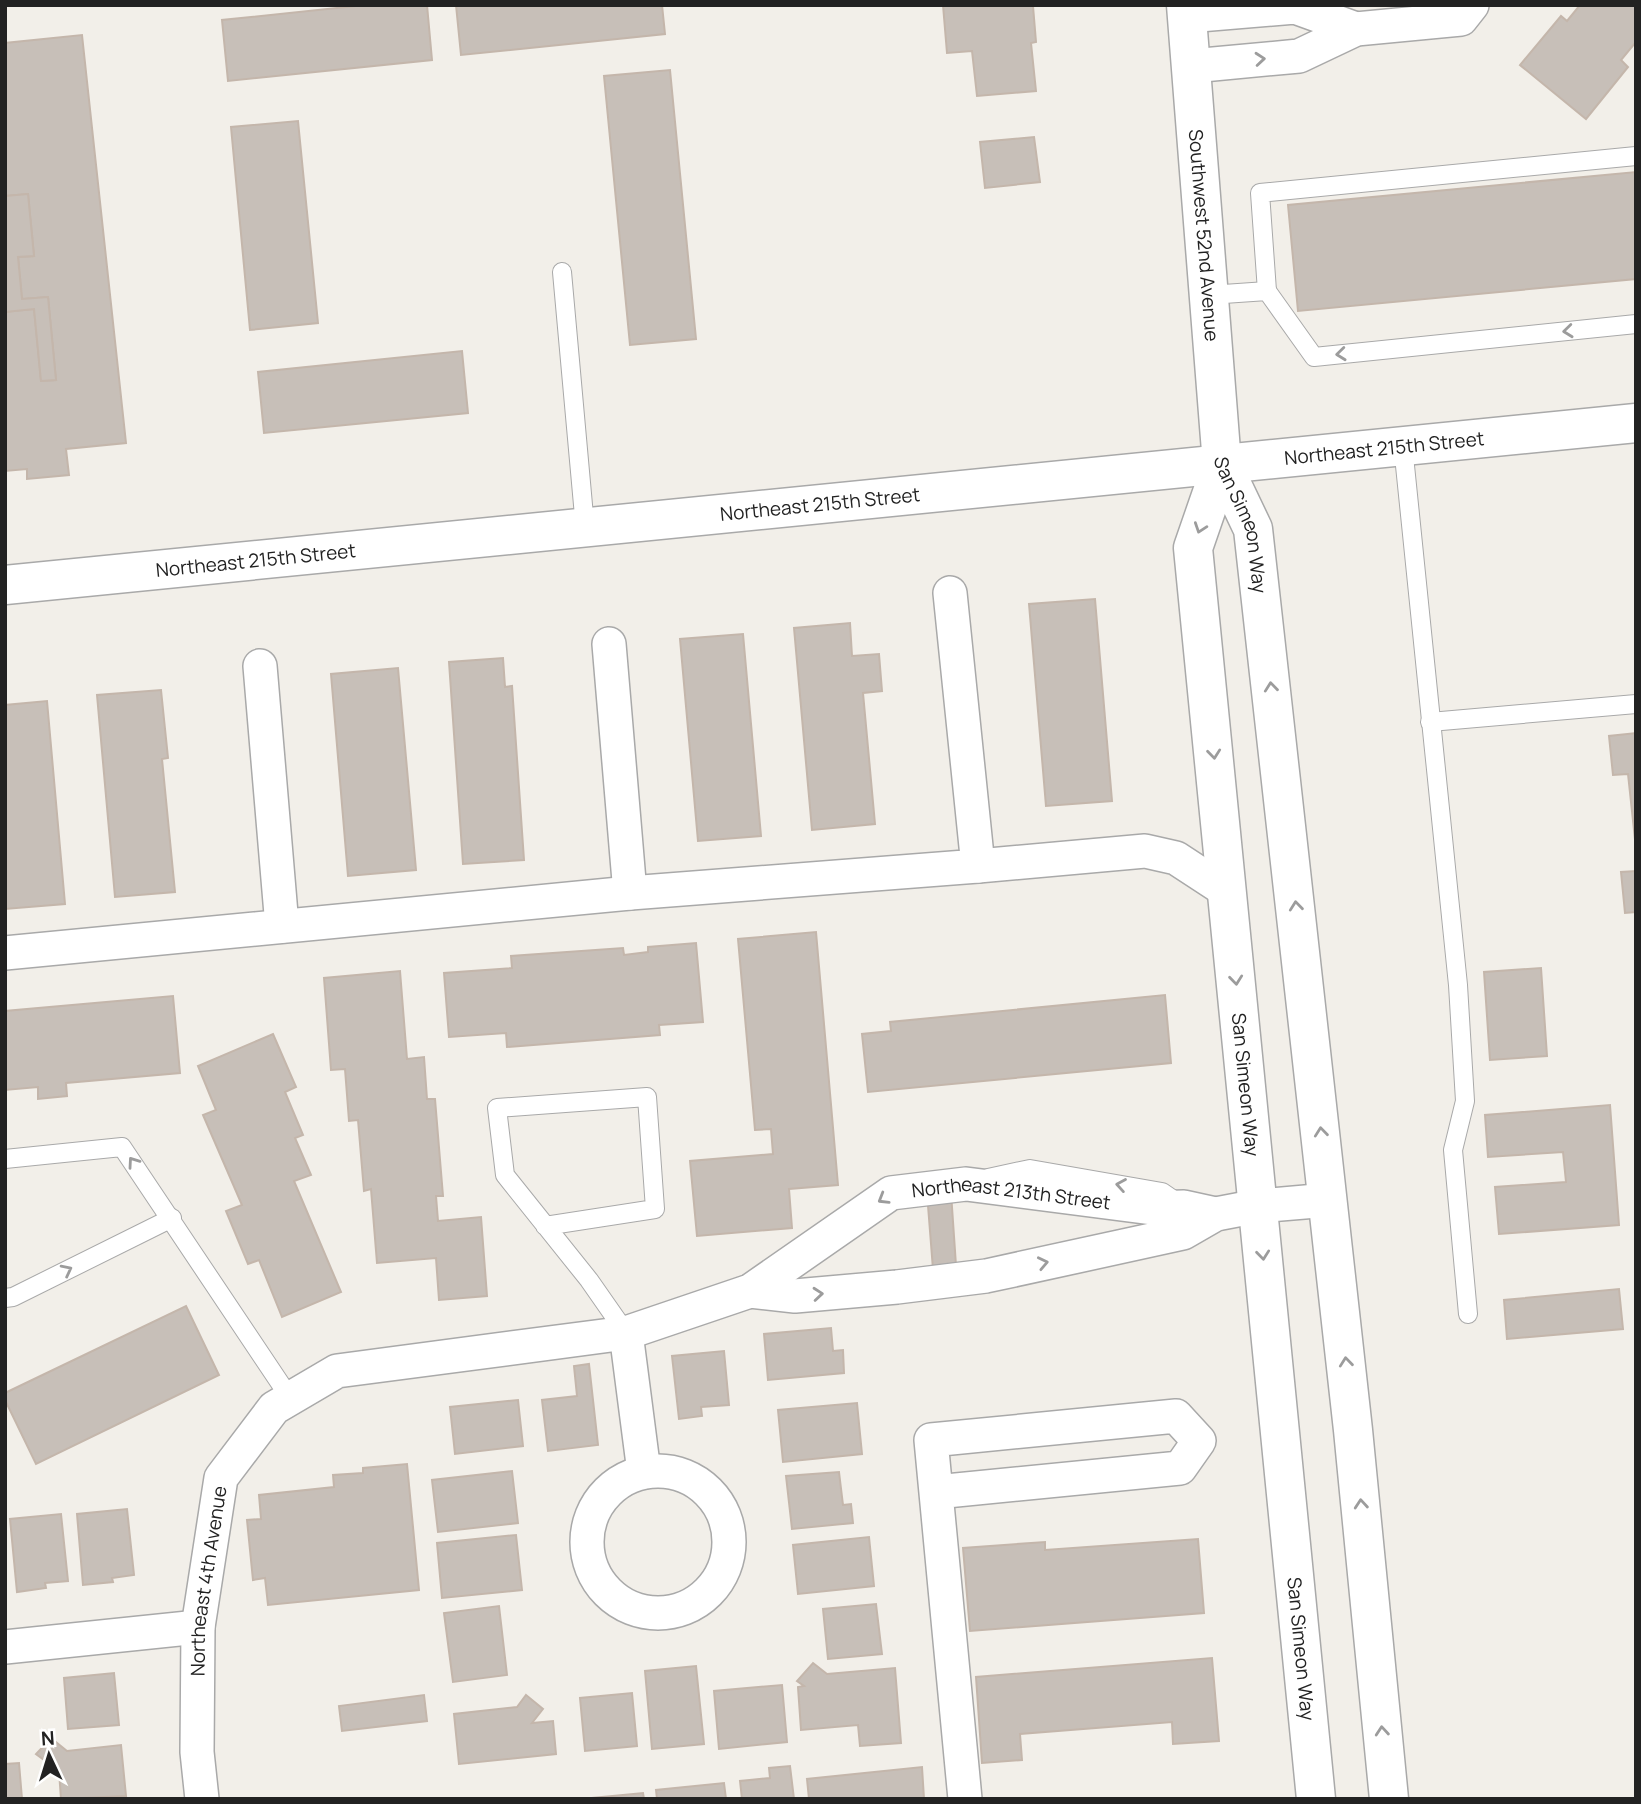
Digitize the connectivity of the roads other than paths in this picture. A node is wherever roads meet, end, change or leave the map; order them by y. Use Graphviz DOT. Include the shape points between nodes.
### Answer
graph roads {
  1 [pos="1472,5"];
  2 [pos="1187,11"];
  3 [pos="1356,29"];
  4 [pos="1192,65"];
  5 [pos="1636,156"];
  6 [pos="562,272"];
  7 [pos="1267,291"];
  8 [pos="1209,295"];
  9 [pos="1636,324"];
  10 [pos="1636,423"];
  11 [pos="1403,446"];
  12 [pos="1222,464"];
  13 [pos="585,527"];
  14 [pos="5,585"];
  15 [pos="950,593"];
  16 [pos="609,644"];
  17 [pos="260,666"];
  18 [pos="1636,704"];
  19 [pos="1430,722"];
  20 [pos="978,866"];
  21 [pos="1227,892"];
  22 [pos="630,893"];
  23 [pos="282,926"];
  24 [pos="5,953"];
  25 [pos="5,1159"];
  26 [pos="1328,1200"];
  27 [pos="1258,1206"];
  28 [pos="1216,1214"];
  29 [pos="172,1218"];
  30 [pos="545,1226"];
  31 [pos="750,1291"];
  32 [pos="5,1298"];
  33 [pos="1468,1314"];
  34 [pos="626,1333"];
  35 [pos="290,1398"];
  36 [pos="644,1472"];
  37 [pos="936,1492"];
  38 [pos="198,1628"];
  39 [pos="5,1647"];
  40 [pos="202,1799"];
  41 [pos="965,1799"];
  42 [pos="1316,1799"];
  43 [pos="1389,1799"];
  1 -- 3 [label="street" via="1461,19"];
  2 -- 3 [label="street" via="1295,7"];
  2 -- 4 [label="street, Southwest 52nd Avenue"];
  4 -- 3 [label="street, one-way" via="1299,56"];
  4 -- 8 [label="street, Southwest 52nd Avenue"];
  5 -- 7 [label="lane" via="1260,193"];
  6 -- 13 [label="lane"];
  7 -- 8 [label="lane"];
  9 -- 7 [label="lane, one-way" via="1314,357"];
  8 -- 12 [label="street, Southwest 52nd Avenue"];
  10 -- 11 [label="street, Northeast 215th Street"];
  11 -- 12 [label="street, Northeast 215th Street"];
  11 -- 19 [label="lane"];
  12 -- 13 [label="street, Northeast 215th Street"];
  12 -- 21 [label="street, San Simeon Way, one-way" via="1193,548"];
  26 -- 12 [label="street, San Simeon Way, one-way" via="1253,529"];
  13 -- 14 [label="street, Northeast 215th Street"];
  15 -- 20 [label="street"];
  16 -- 22 [label="street"];
  17 -- 23 [label="street"];
  18 -- 19 [label="lane"];
  19 -- 33 [label="lane" via="1458,985 1465,1101 1453,1150"];
  20 -- 21 [label="street" via="1145,851 1176,858"];
  20 -- 22 [label="street"];
  21 -- 27 [label="street, San Simeon Way, one-way"];
  22 -- 23 [label="street"];
  23 -- 24 [label="street"];
  29 -- 25 [label="lane, one-way" via="122,1147"];
  26 -- 27 [label="street, Northeast 213th Street"];
  43 -- 26 [label="street, San Simeon Way, one-way"];
  27 -- 28 [label="street, Northeast 213th Street"];
  27 -- 42 [label="street, San Simeon Way, one-way"];
  31 -- 28 [label="street, Northeast 213th Street, one-way" via="795,1296 986,1276 1183,1233"];
  28 -- 31 [label="street, Northeast 213th Street, one-way" via="966,1184 891,1193"];
  32 -- 29 [label="lane, one-way"];
  29 -- 35 [label="lane"];
  30 -- 30 [label="lane" via="655,1209 647,1097 498,1108 505,1175"];
  30 -- 34 [label="lane"];
  31 -- 34 [label="street, Northeast 213th Street"];
  34 -- 35 [label="street, Northeast 4th Avenue" via="337,1371"];
  34 -- 36 [label="street"];
  35 -- 38 [label="street, Northeast 4th Avenue" via="274,1408 221,1478"];
  36 -- 36 [label="street" via="622,1480 603,1496 590,1516 585,1540 589,1564 600,1585 618,1602 640,1612 664,1614 688,1608 708,1594 722,1576 729,1555 729,1531 722,1510 708,1491 690,1478 667,1471"];
  37 -- 37 [label="street" via="931,1440 1177,1416 1199,1441 1180,1468"];
  37 -- 41 [label="street"];
  38 -- 39 [label="street"];
  38 -- 40 [label="street, Northeast 4th Avenue" via="197,1752"];
}
